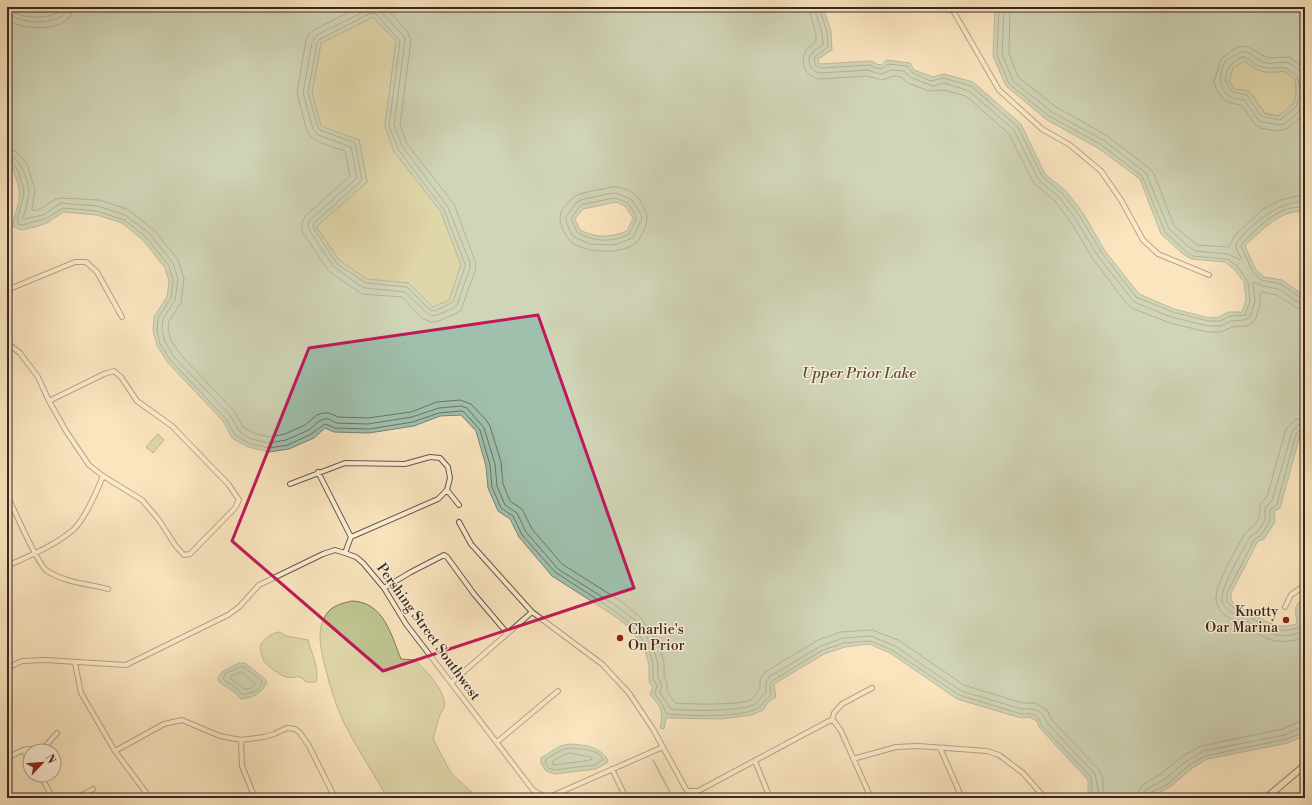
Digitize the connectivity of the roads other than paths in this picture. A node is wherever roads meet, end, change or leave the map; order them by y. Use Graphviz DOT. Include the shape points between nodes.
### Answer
graph roads {
  1 [pos="951,7"];
  2 [pos="1209,275"];
  3 [pos="7,290"];
  4 [pos="122,317"];
  5 [pos="7,343"];
  6 [pos="49,401"];
  7 [pos="318,472"];
  8 [pos="103,476"];
  9 [pos="290,484"];
  10 [pos="447,490"];
  11 [pos="7,495"];
  12 [pos="459,505"];
  13 [pos="459,522"];
  14 [pos="351,537"];
  15 [pos="345,552"];
  16 [pos="35,553"];
  17 [pos="7,566"];
  18 [pos="1305,585"];
  19 [pos="384,588"];
  20 [pos="108,589"];
  21 [pos="1285,607"];
  22 [pos="532,612"];
  23 [pos="507,633"];
  24 [pos="75,663"];
  25 [pos="7,668"];
  26 [pos="451,683"];
  27 [pos="872,688"];
  28 [pos="558,691"];
  29 [pos="833,721"];
  30 [pos="57,733"];
  31 [pos="241,740"];
  32 [pos="496,742"];
  33 [pos="48,743"];
  34 [pos="663,747"];
  35 [pos="940,748"];
  36 [pos="22,750"];
  37 [pos="115,752"];
  38 [pos="7,758"];
  39 [pos="853,759"];
  40 [pos="755,761"];
  41 [pos="1305,765"];
  42 [pos="612,769"];
  43 [pos="45,783"];
  44 [pos="93,789"];
  45 [pos="53,798"];
  46 [pos="77,798"];
  47 [pos="150,798"];
  48 [pos="255,798"];
  49 [pos="335,798"];
  50 [pos="546,798"];
  51 [pos="626,798"];
  52 [pos="770,798"];
  53 [pos="871,798"];
  54 [pos="962,798"];
  55 [pos="1045,798"];
  56 [pos="1266,798"];
  1 -- 2 [label="street" via="999,90 1042,129 1070,145 1101,171 1121,200 1143,240 1158,254"];
  3 -- 4 [label="street" via="75,262 86,262 97,272"];
  5 -- 6 [label="street" via="20,353 38,377"];
  6 -- 8 [label="street" via="89,465"];
  6 -- 8 [label="street" via="114,371 137,401 172,426 229,485 239,500 235,508 190,554 184,555 142,500"];
  7 -- 9 [label="street"];
  7 -- 10 [label="street" via="344,462 405,464 430,457 440,458 448,467 450,478"];
  7 -- 14 [label="street"];
  8 -- 16 [label="street" via="94,497 74,529"];
  10 -- 12 [label="street"];
  10 -- 14 [label="street" via="438,499"];
  11 -- 16 [label="street"];
  13 -- 22 [label="street" via="472,544"];
  14 -- 15 [label="street"];
  15 -- 19 [label="street, Pershing Street Southwest" via="363,563"];
  15 -- 24 [label="street" via="335,550 323,554 259,585 228,615 126,665"];
  16 -- 17 [label="street"];
  16 -- 20 [label="street" via="45,570 59,577"];
  18 -- 21 [label="street" via="1291,595"];
  19 -- 23 [label="street" via="444,555"];
  19 -- 26 [label="street, Pershing Street Southwest" via="406,624"];
  22 -- 23 [label="street"];
  22 -- 34 [label="street" via="602,664 629,693"];
  23 -- 26 [label="street"];
  24 -- 25 [label="street" via="22,661"];
  24 -- 37 [label="street" via="80,693"];
  26 -- 32 [label="street, Pershing Street Southwest"];
  27 -- 29 [label="street" via="842,704 834,713"];
  28 -- 32 [label="street"];
  29 -- 39 [label="street"];
  29 -- 40 [label="street" via="823,723"];
  30 -- 33 [label="street"];
  31 -- 37 [label="street" via="220,736 182,720 164,724"];
  31 -- 48 [label="street" via="242,766"];
  31 -- 49 [label="street" via="264,737 286,728 295,729 309,746"];
  32 -- 50 [label="street, Pershing Street Southwest" via="532,790"];
  34 -- 40 [label="street" via="687,791 698,791"];
  34 -- 42 [label="street"];
  35 -- 39 [label="street" via="896,747"];
  35 -- 54 [label="street"];
  35 -- 55 [label="street" via="987,750 1024,773"];
  36 -- 38 [label="street"];
  37 -- 47 [label="street"];
  39 -- 53 [label="street"];
  40 -- 52 [label="street"];
  41 -- 56 [label="main road"];
  42 -- 50 [label="street"];
  42 -- 51 [label="street"];
  43 -- 45 [label="street"];
  44 -- 46 [label="street"];
}
